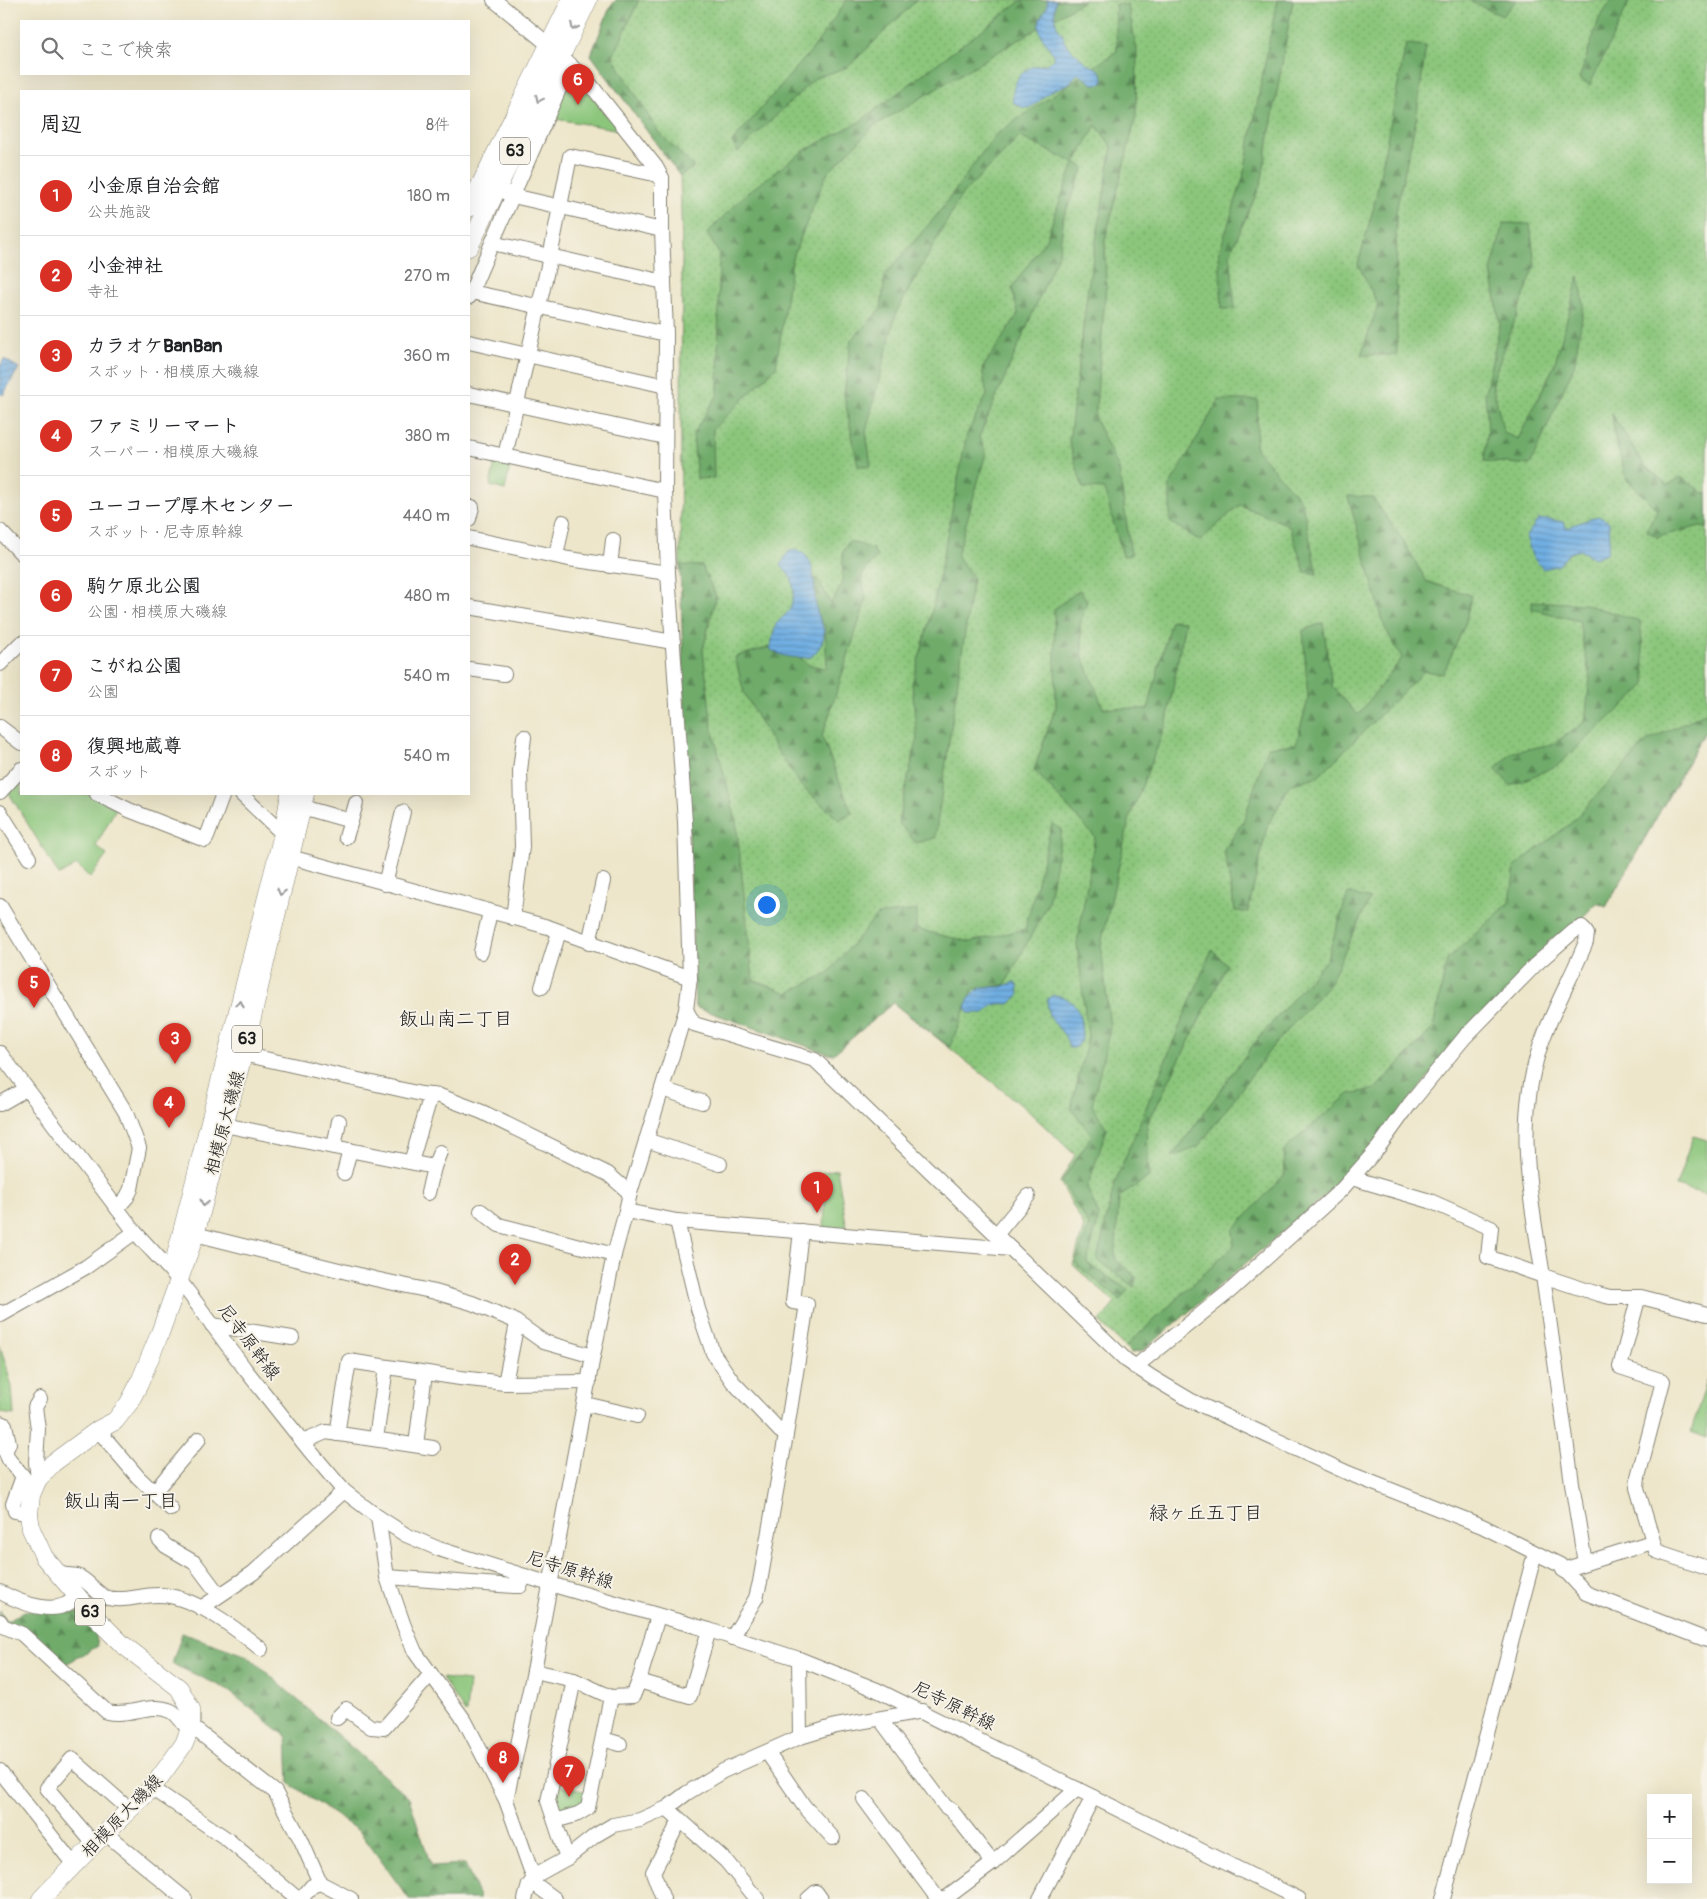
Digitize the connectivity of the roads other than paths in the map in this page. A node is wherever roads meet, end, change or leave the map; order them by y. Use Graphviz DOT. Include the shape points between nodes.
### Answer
graph roads {
  1 [pos="494,0"];
  2 [pos="571,0"];
  3 [pos="588,0"];
  4 [pos="560,55"];
  5 [pos="662,178"];
  6 [pos="490,184"];
  7 [pos="513,196"];
  8 [pos="470,207"];
  9 [pos="560,207"];
  10 [pos="662,230"];
  11 [pos="492,243"];
  12 [pos="470,244"];
  13 [pos="550,257"];
  14 [pos="664,282"];
  15 [pos="470,295"];
  16 [pos="539,306"];
  17 [pos="666,334"];
  18 [pos="470,342"];
  19 [pos="527,356"];
  20 [pos="666,386"];
  21 [pos="470,394"];
  22 [pos="516,404"];
  23 [pos="665,437"];
  24 [pos="470,448"];
  25 [pos="505,456"];
  26 [pos="664,491"];
  27 [pos="563,522"];
  28 [pos="0,531"];
  29 [pos="470,538"];
  30 [pos="613,540"];
  31 [pos="20,552"];
  32 [pos="556,556"];
  33 [pos="610,566"];
  34 [pos="668,573"];
  35 [pos="470,607"];
  36 [pos="673,642"];
  37 [pos="20,644"];
  38 [pos="0,664"];
  39 [pos="470,669"];
  40 [pos="496,669"];
  41 [pos="0,726"];
  42 [pos="20,742"];
  43 [pos="520,745"];
  44 [pos="20,770"];
  45 [pos="0,792"];
  46 [pos="100,795"];
  47 [pos="223,795"];
  48 [pos="242,795"];
  49 [pos="299,798"];
  50 [pos="356,803"];
  51 [pos="0,812"];
  52 [pos="403,812"];
  53 [pos="351,821"];
  54 [pos="282,834"];
  55 [pos="346,837"];
  56 [pos="28,849"];
  57 [pos="290,857"];
  58 [pos="600,882"];
  59 [pos="385,884"];
  60 [pos="0,906"];
  61 [pos="490,912"];
  62 [pos="513,918"];
  63 [pos="559,932"];
  64 [pos="590,943"];
  65 [pos="481,952"];
  66 [pos="690,978"];
  67 [pos="541,979"];
  68 [pos="686,1010"];
  69 [pos="236,1053"];
  70 [pos="0,1054"];
  71 [pos="26,1089"];
  72 [pos="662,1089"];
  73 [pos="430,1095"];
  74 [pos="702,1102"];
  75 [pos="0,1104"];
  76 [pos="339,1121"];
  77 [pos="218,1123"];
  78 [pos="646,1140"];
  79 [pos="334,1147"];
  80 [pos="350,1150"];
  81 [pos="440,1152"];
  82 [pos="411,1162"];
  83 [pos="720,1164"];
  84 [pos="434,1167"];
  85 [pos="344,1174"];
  86 [pos="1352,1178"];
  87 [pos="428,1192"];
  88 [pos="630,1193"];
  89 [pos="1028,1196"];
  90 [pos="117,1208"];
  91 [pos="626,1211"];
  92 [pos="480,1212"];
  93 [pos="677,1221"];
  94 [pos="802,1231"];
  95 [pos="135,1232"];
  96 [pos="190,1233"];
  97 [pos="996,1235"];
  98 [pos="1011,1249"];
  99 [pos="614,1255"];
  100 [pos="1543,1276"];
  101 [pos="176,1277"];
  102 [pos="1636,1297"];
  103 [pos="0,1312"];
  104 [pos="1707,1314"];
  105 [pos="517,1323"];
  106 [pos="212,1325"];
  107 [pos="292,1338"];
  108 [pos="593,1356"];
  109 [pos="386,1367"];
  110 [pos="1135,1367"];
  111 [pos="425,1373"];
  112 [pos="589,1382"];
  113 [pos="505,1383"];
  114 [pos="34,1404"];
  115 [pos="585,1404"];
  116 [pos="633,1412"];
  117 [pos="0,1424"];
  118 [pos="98,1430"];
  119 [pos="337,1434"];
  120 [pos="786,1435"];
  121 [pos="199,1439"];
  122 [pos="376,1439"];
  123 [pos="303,1442"];
  124 [pos="416,1445"];
  125 [pos="3,1446"];
  126 [pos="433,1448"];
  127 [pos="38,1479"];
  128 [pos="344,1491"];
  129 [pos="154,1492"];
  130 [pos="171,1509"];
  131 [pos="29,1514"];
  132 [pos="378,1517"];
  133 [pos="1652,1542"];
  134 [pos="162,1546"];
  135 [pos="1535,1553"];
  136 [pos="1585,1563"];
  137 [pos="1707,1568"];
  138 [pos="1564,1570"];
  139 [pos="58,1574"];
  140 [pos="525,1576"];
  141 [pos="387,1577"];
  142 [pos="550,1584"];
  143 [pos="0,1592"];
  144 [pos="219,1595"];
  145 [pos="76,1596"];
  146 [pos="201,1608"];
  147 [pos="658,1616"];
  148 [pos="0,1621"];
  149 [pos="709,1630"];
  150 [pos="732,1638"];
  151 [pos="1707,1640"];
  152 [pos="261,1649"];
  153 [pos="799,1659"];
  154 [pos="534,1672"];
  155 [pos="431,1674"];
  156 [pos="574,1680"];
  157 [pos="639,1681"];
  158 [pos="611,1698"];
  159 [pos="923,1711"];
  160 [pos="337,1718"];
  161 [pos="880,1719"];
  162 [pos="191,1729"];
  163 [pos="800,1737"];
  164 [pos="603,1739"];
  165 [pos="620,1744"];
  166 [pos="767,1752"];
  167 [pos="0,1771"];
  168 [pos="152,1788"];
  169 [pos="1077,1789"];
  170 [pos="1093,1797"];
  171 [pos="864,1799"];
  172 [pos="506,1800"];
  173 [pos="667,1808"];
  174 [pos="130,1810"];
  175 [pos="555,1820"];
  176 [pos="680,1820"];
  177 [pos="831,1831"];
  178 [pos="100,1838"];
  179 [pos="567,1858"];
  180 [pos="993,1863"];
  181 [pos="74,1865"];
  182 [pos="534,1880"];
  183 [pos="320,1883"];
  184 [pos="41,1899"];
  185 [pos="185,1899"];
  186 [pos="300,1899"];
  187 [pos="351,1899"];
  188 [pos="525,1899"];
  189 [pos="555,1899"];
  190 [pos="663,1899"];
  191 [pos="757,1899"];
  192 [pos="808,1899"];
  193 [pos="822,1899"];
  194 [pos="938,1899"];
  195 [pos="945,1899"];
  196 [pos="1040,1899"];
  197 [pos="1299,1899"];
  198 [pos="1443,1899"];
  1 -- 4 [label="street"];
  2 -- 4 [label="main road, 63"];
  3 -- 4 [label="main road, 63, one-way"];
  4 -- 5 [label="street" via="590,84"];
  4 -- 6 [label="main road, 63"];
  4 -- 7 [label="street"];
  5 -- 9 [label="street" via="571,150"];
  5 -- 10 [label="street"];
  6 -- 7 [label="street"];
  6 -- 8 [label="main road, 63"];
  6 -- 12 [label="main road, 63"];
  7 -- 9 [label="street"];
  7 -- 11 [label="street"];
  9 -- 10 [label="street"];
  9 -- 13 [label="street"];
  10 -- 14 [label="street"];
  11 -- 13 [label="street"];
  11 -- 15 [label="street"];
  13 -- 14 [label="street"];
  13 -- 16 [label="street"];
  14 -- 17 [label="street"];
  15 -- 16 [label="street"];
  16 -- 17 [label="street"];
  16 -- 19 [label="street"];
  17 -- 20 [label="street"];
  18 -- 19 [label="street"];
  19 -- 20 [label="street"];
  19 -- 22 [label="street"];
  20 -- 23 [label="street"];
  21 -- 22 [label="street"];
  22 -- 23 [label="street"];
  22 -- 25 [label="street"];
  23 -- 26 [label="street"];
  24 -- 25 [label="street"];
  25 -- 26 [label="street"];
  26 -- 34 [label="street"];
  27 -- 32 [label="street"];
  28 -- 31 [label="street"];
  29 -- 32 [label="street"];
  30 -- 33 [label="street"];
  32 -- 33 [label="street"];
  33 -- 34 [label="street"];
  34 -- 36 [label="street"];
  35 -- 36 [label="street"];
  36 -- 66 [label="street" via="685,822"];
  37 -- 38 [label="street"];
  39 -- 40 [label="street"];
  41 -- 42 [label="street"];
  43 -- 62 [label="street" via="522,847"];
  44 -- 45 [label="street"];
  46 -- 47 [label="street" via="204,840"];
  48 -- 54 [label="street"];
  49 -- 53 [label="street"];
  49 -- 54 [label="main road, 相模原大磯線 / 63"];
  49 -- 57 [label="main road, 相模原大磯線 / 63"];
  50 -- 53 [label="street"];
  51 -- 56 [label="street"];
  52 -- 59 [label="street"];
  53 -- 55 [label="street"];
  54 -- 57 [label="street"];
  69 -- 54 [label="main road, 相模原大磯線 / 63, one-way"];
  57 -- 59 [label="street"];
  57 -- 69 [label="main road, 相模原大磯線 / 63, one-way"];
  58 -- 64 [label="street"];
  59 -- 61 [label="street"];
  60 -- 90 [label="street" via="126,1113 138,1148 130,1189"];
  61 -- 62 [label="street"];
  61 -- 65 [label="street"];
  62 -- 63 [label="street"];
  63 -- 64 [label="street"];
  63 -- 67 [label="street"];
  64 -- 66 [label="street"];
  66 -- 68 [label="street"];
  68 -- 72 [label="street"];
  68 -- 97 [label="street" via="694,1024 815,1060"];
  69 -- 73 [label="street"];
  69 -- 77 [label="main road, 相模原大磯線 / 63"];
  70 -- 71 [label="street, 尼寺原幹線"];
  71 -- 75 [label="street"];
  71 -- 90 [label="street, 尼寺原幹線"];
  72 -- 74 [label="street"];
  72 -- 78 [label="street"];
  73 -- 82 [label="street"];
  73 -- 88 [label="street" via="482,1112 608,1174"];
  76 -- 79 [label="street"];
  77 -- 79 [label="street"];
  77 -- 96 [label="main road, 相模原大磯線 / 63"];
  78 -- 83 [label="street" via="707,1155"];
  78 -- 88 [label="street"];
  79 -- 80 [label="street"];
  80 -- 82 [label="street"];
  80 -- 85 [label="street"];
  81 -- 84 [label="street"];
  82 -- 84 [label="street"];
  84 -- 87 [label="street"];
  86 -- 100 [label="street" via="1430,1201 1491,1228 1488,1257"];
  86 -- 100 [label="street" via="1464,1038 1535,965 1582,927 1587,934 1586,942 1544,1037 1527,1106 1527,1170"];
  86 -- 110 [label="street" via="1231,1290"];
  88 -- 91 [label="street"];
  89 -- 97 [label="street"];
  90 -- 95 [label="street, 尼寺原幹線"];
  91 -- 93 [label="street"];
  91 -- 99 [label="street"];
  92 -- 99 [label="street" via="499,1225"];
  93 -- 94 [label="street"];
  93 -- 120 [label="street" via="698,1309 713,1353 733,1382"];
  94 -- 98 [label="street"];
  94 -- 120 [label="street" via="793,1302 807,1304"];
  95 -- 101 [label="street, 尼寺原幹線"];
  95 -- 103 [label="street" via="86,1267 1,1315"];
  96 -- 101 [label="main road, 相模原大磯線 / 63"];
  96 -- 105 [label="street" via="435,1292 472,1303"];
  97 -- 98 [label="street"];
  98 -- 110 [label="street"];
  99 -- 108 [label="street"];
  100 -- 102 [label="street" via="1598,1294"];
  100 -- 136 [label="street"];
  101 -- 106 [label="street, 尼寺原幹線"];
  101 -- 118 [label="main road, 相模原大磯線 / 63" via="134,1376"];
  102 -- 104 [label="street"];
  102 -- 133 [label="street" via="1637,1304 1620,1367 1663,1381 1637,1488"];
  105 -- 108 [label="street" via="544,1342"];
  105 -- 113 [label="street"];
  106 -- 107 [label="street"];
  106 -- 123 [label="street, 尼寺原幹線"];
  108 -- 112 [label="street"];
  109 -- 111 [label="street"];
  109 -- 119 [label="street" via="349,1361"];
  109 -- 122 [label="street"];
  110 -- 135 [label="street" via="1190,1400 1348,1473 1482,1526"];
  111 -- 113 [label="street"];
  111 -- 124 [label="street"];
  112 -- 113 [label="street"];
  112 -- 115 [label="street"];
  114 -- 127 [label="street" via="38,1429"];
  115 -- 116 [label="street"];
  115 -- 142 [label="street"];
  117 -- 125 [label="street" via="5,1425 9,1444"];
  118 -- 127 [label="main road, 相模原大磯線 / 63" via="53,1463"];
  118 -- 129 [label="street"];
  119 -- 122 [label="street"];
  119 -- 123 [label="street" via="322,1433"];
  120 -- 150 [label="street" via="756,1598"];
  121 -- 129 [label="street"];
  122 -- 124 [label="street"];
  123 -- 128 [label="street, 尼寺原幹線"];
  124 -- 126 [label="street"];
  125 -- 131 [label="street" via="11,1464 23,1476 13,1504 15,1511"];
  127 -- 131 [label="main road, 相模原大磯線 / 63" via="31,1494"];
  128 -- 132 [label="street, 尼寺原幹線"];
  128 -- 144 [label="street" via="253,1574"];
  129 -- 130 [label="street"];
  131 -- 139 [label="main road, 相模原大磯線 / 63" via="35,1541"];
  132 -- 140 [label="street, 尼寺原幹線" via="406,1535 440,1549"];
  132 -- 141 [label="street"];
  133 -- 136 [label="street"];
  133 -- 137 [label="street" via="1656,1550"];
  134 -- 144 [label="street" via="194,1563"];
  135 -- 138 [label="street"];
  135 -- 198 [label="street"];
  136 -- 138 [label="street"];
  138 -- 151 [label="street" via="1586,1593"];
  139 -- 145 [label="main road, 相模原大磯線 / 63"];
  139 -- 146 [label="street" via="78,1576 106,1598 172,1596"];
  140 -- 141 [label="street" via="520,1586"];
  140 -- 142 [label="street, 尼寺原幹線"];
  141 -- 155 [label="street" via="415,1652"];
  142 -- 147 [label="street, 尼寺原幹線"];
  142 -- 154 [label="street"];
  143 -- 145 [label="street" via="16,1601 54,1607 70,1604"];
  144 -- 146 [label="street"];
  145 -- 162 [label="main road, 相模原大磯線 / 63" via="122,1644 179,1688 191,1709"];
  146 -- 152 [label="street" via="237,1629"];
  147 -- 149 [label="street, 尼寺原幹線"];
  147 -- 157 [label="street"];
  148 -- 162 [label="street" via="22,1634 107,1712 116,1714 158,1708 173,1711"];
  149 -- 150 [label="street, 尼寺原幹線"];
  149 -- 157 [label="street" via="690,1696"];
  150 -- 153 [label="street, 尼寺原幹線"];
  153 -- 159 [label="street, 尼寺原幹線"];
  153 -- 163 [label="street"];
  154 -- 156 [label="street"];
  154 -- 172 [label="street"];
  155 -- 160 [label="street" via="384,1728 371,1727 346,1709"];
  155 -- 172 [label="street" via="465,1721"];
  156 -- 158 [label="street"];
  156 -- 175 [label="street" via="548,1801"];
  157 -- 158 [label="street" via="633,1696"];
  158 -- 164 [label="street"];
  159 -- 161 [label="street"];
  159 -- 169 [label="street, 尼寺原幹線"];
  161 -- 163 [label="street" via="836,1726"];
  161 -- 180 [label="street" via="945,1806"];
  162 -- 168 [label="main road, 相模原大磯線"];
  162 -- 183 [label="street" via="275,1792"];
  163 -- 166 [label="street"];
  164 -- 165 [label="street"];
  164 -- 175 [label="street" via="588,1808"];
  166 -- 173 [label="street" via="724,1771"];
  166 -- 177 [label="street"];
  167 -- 181 [label="street"];
  168 -- 174 [label="main road, 相模原大磯線"];
  168 -- 186 [label="street" via="228,1839"];
  169 -- 170 [label="street, 尼寺原幹線"];
  169 -- 180 [label="street"];
  170 -- 196 [label="street"];
  170 -- 197 [label="street, 尼寺原幹線"];
  171 -- 194 [label="street" via="883,1818 918,1865"];
  172 -- 182 [label="street"];
  173 -- 176 [label="street"];
  173 -- 179 [label="street" via="640,1820 613,1825"];
  174 -- 178 [label="main road, 相模原大磯線"];
  174 -- 178 [label="street" via="72,1759 47,1788"];
  175 -- 179 [label="street"];
  176 -- 190 [label="street" via="653,1872"];
  176 -- 191 [label="street" via="726,1861"];
  178 -- 181 [label="main road, 相模原大磯線"];
  178 -- 185 [label="street"];
  179 -- 182 [label="street" via="538,1874"];
  180 -- 195 [label="street"];
  181 -- 184 [label="main road, 相模原大磯線"];
  182 -- 188 [label="street"];
  182 -- 189 [label="street"];
  183 -- 186 [label="street" via="312,1886"];
  183 -- 187 [label="street"];
  192 -- 193 [label="street" via="816,1892"];
}
